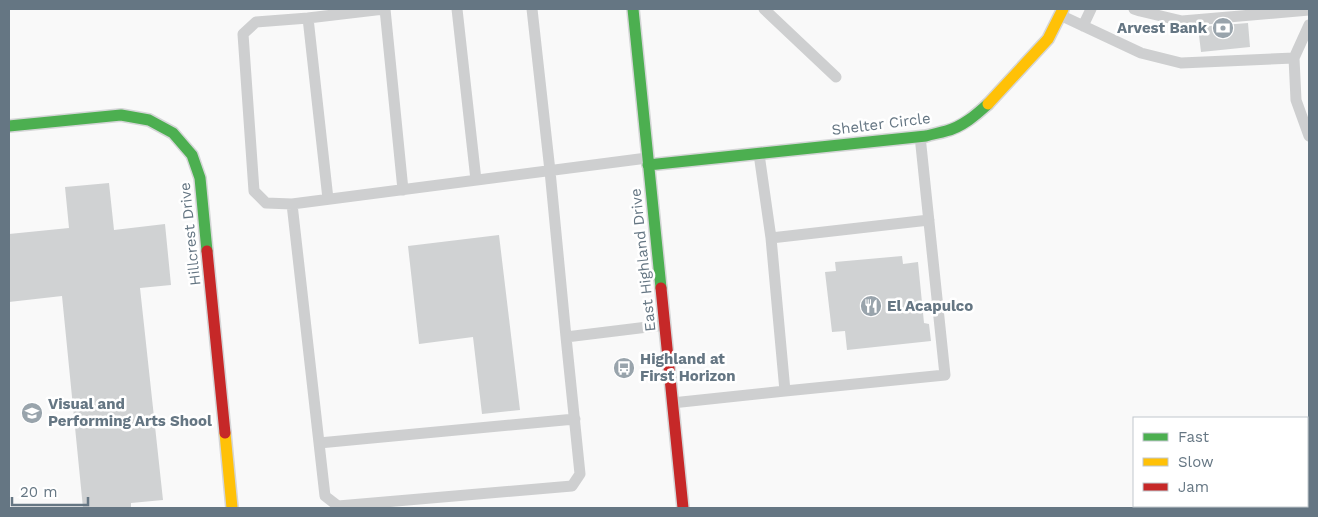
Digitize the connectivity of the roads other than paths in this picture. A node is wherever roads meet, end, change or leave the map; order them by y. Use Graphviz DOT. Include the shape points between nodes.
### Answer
graph roads {
  1 [pos="384,9"];
  2 [pos="457,9"];
  3 [pos="532,9"];
  4 [pos="633,9"];
  5 [pos="764,9"];
  6 [pos="1091,9"];
  7 [pos="1134,9"];
  8 [pos="1309,10"];
  9 [pos="1062,12"];
  10 [pos="308,18"];
  11 [pos="1309,25"];
  12 [pos="1083,26"];
  13 [pos="1294,58"];
  14 [pos="836,77"];
  15 [pos="9,126"];
  16 [pos="920,136"];
  17 [pos="1309,136"];
  18 [pos="759,153"];
  19 [pos="648,162"];
  20 [pos="550,170"];
  21 [pos="476,180"];
  22 [pos="403,190"];
  23 [pos="328,199"];
  24 [pos="292,204"];
  25 [pos="929,220"];
  26 [pos="771,238"];
  27 [pos="664,325"];
  28 [pos="566,337"];
  29 [pos="785,391"];
  30 [pos="672,402"];
  31 [pos="575,419"];
  32 [pos="319,443"];
  33 [pos="232,508"];
  34 [pos="683,508"];
  1 -- 10 [label="lane"];
  1 -- 22 [label="lane"];
  2 -- 21 [label="lane"];
  3 -- 20 [label="lane"];
  4 -- 19 [label="street, East Highland Drive"];
  5 -- 14 [label="lane"];
  6 -- 12 [label="lane"];
  7 -- 8 [label="lane" via="1182,21"];
  9 -- 12 [label="lane"];
  9 -- 16 [label="street, Shelter Circle" via="1048,38 986,106 964,124"];
  10 -- 23 [label="lane"];
  10 -- 24 [label="lane" via="256,22 243,34 254,191 266,204"];
  11 -- 13 [label="lane"];
  12 -- 13 [label="lane" via="1141,53 1181,63"];
  13 -- 17 [label="lane" via="1296,100"];
  15 -- 33 [label="street, Hillcrest Drive" via="121,115 149,120 173,133 192,155 200,178"];
  16 -- 18 [label="street, Shelter Circle"];
  16 -- 25 [label="lane"];
  18 -- 19 [label="street, Shelter Circle"];
  18 -- 26 [label="lane"];
  19 -- 20 [label="lane"];
  19 -- 27 [label="street, East Highland Drive"];
  20 -- 21 [label="lane"];
  20 -- 28 [label="lane"];
  21 -- 22 [label="lane"];
  22 -- 23 [label="lane"];
  23 -- 24 [label="lane"];
  24 -- 32 [label="lane"];
  25 -- 26 [label="lane"];
  25 -- 29 [label="lane" via="944,374"];
  26 -- 29 [label="lane"];
  27 -- 28 [label="lane"];
  27 -- 30 [label="street, East Highland Drive"];
  28 -- 31 [label="lane"];
  29 -- 30 [label="lane"];
  30 -- 34 [label="street, East Highland Drive"];
  31 -- 32 [label="lane"];
  31 -- 32 [label="lane" via="580,474 572,486 338,506 325,496"];
}
